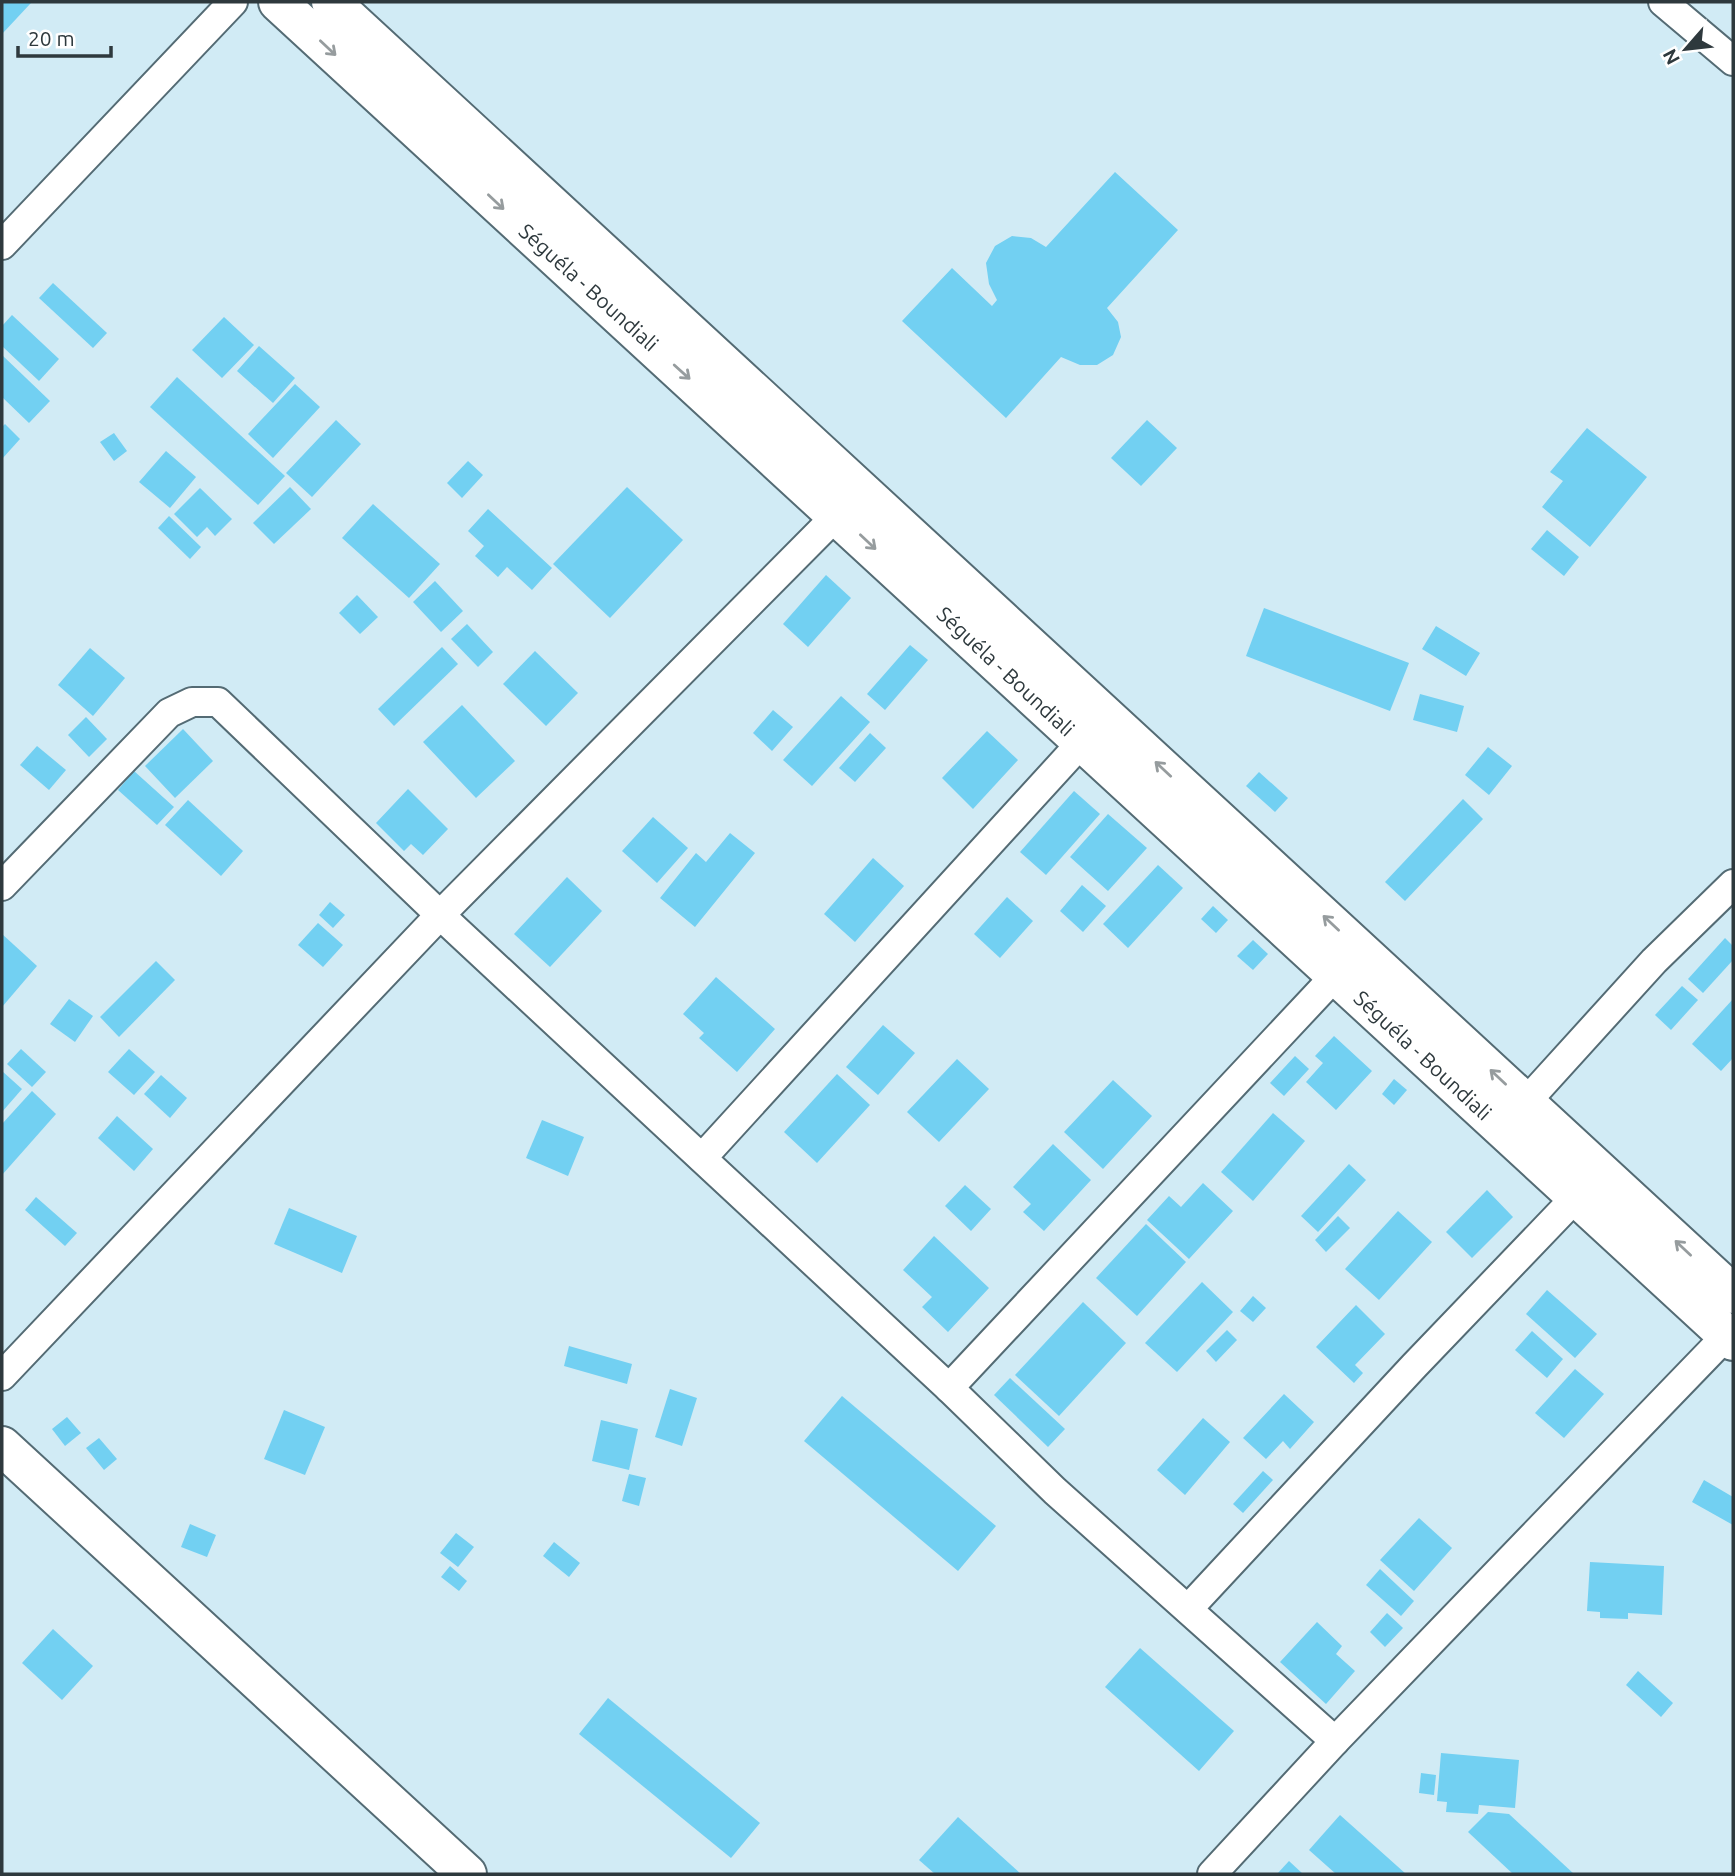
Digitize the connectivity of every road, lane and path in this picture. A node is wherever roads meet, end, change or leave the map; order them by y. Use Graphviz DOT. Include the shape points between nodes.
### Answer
graph roads {
  1 [pos="233,2"];
  2 [pos="278,2"];
  3 [pos="331,2"];
  4 [pos="1664,2"];
  5 [pos="1733,61"];
  6 [pos="2,245"];
  7 [pos="850,502"];
  8 [pos="1082,742"];
  9 [pos="1733,884"];
  10 [pos="2,886"];
  11 [pos="440,915"];
  12 [pos="1336,975"];
  13 [pos="1526,1102"];
  14 [pos="702,1158"];
  15 [pos="1576,1197"];
  16 [pos="1733,1294"];
  17 [pos="1730,1338"];
  18 [pos="2,1376"];
  19 [pos="949,1388"];
  20 [pos="2,1446"];
  21 [pos="1188,1609"];
  22 [pos="1335,1741"];
  23 [pos="467,1874"];
  24 [pos="1212,1874"];
  1 -- 6 [label="street"];
  2 -- 7 [label="main road, Séguéla - Boundiali, one-way"];
  3 -- 7 [label="main road, Séguéla - Boundiali"];
  4 -- 5 [label="street"];
  7 -- 8 [label="main road, Séguéla - Boundiali, one-way"];
  7 -- 11 [label="street"];
  13 -- 7 [label="main road, Séguéla - Boundiali, one-way"];
  8 -- 12 [label="main road, Séguéla - Boundiali"];
  8 -- 14 [label="street"];
  9 -- 13 [label="street" via="1654,961"];
  10 -- 11 [label="street" via="169,713 192,702 218,702"];
  11 -- 14 [label="street"];
  11 -- 18 [label="street"];
  12 -- 15 [label="main road, Séguéla - Boundiali"];
  12 -- 19 [label="street"];
  16 -- 13 [label="main road, Séguéla - Boundiali, one-way"];
  14 -- 19 [label="street"];
  15 -- 17 [label="main road, Séguéla - Boundiali"];
  15 -- 21 [label="street"];
  17 -- 22 [label="street"];
  19 -- 21 [label="street" via="1055,1491"];
  20 -- 23 [label="main road"];
  21 -- 22 [label="street"];
  22 -- 24 [label="street"];
}
